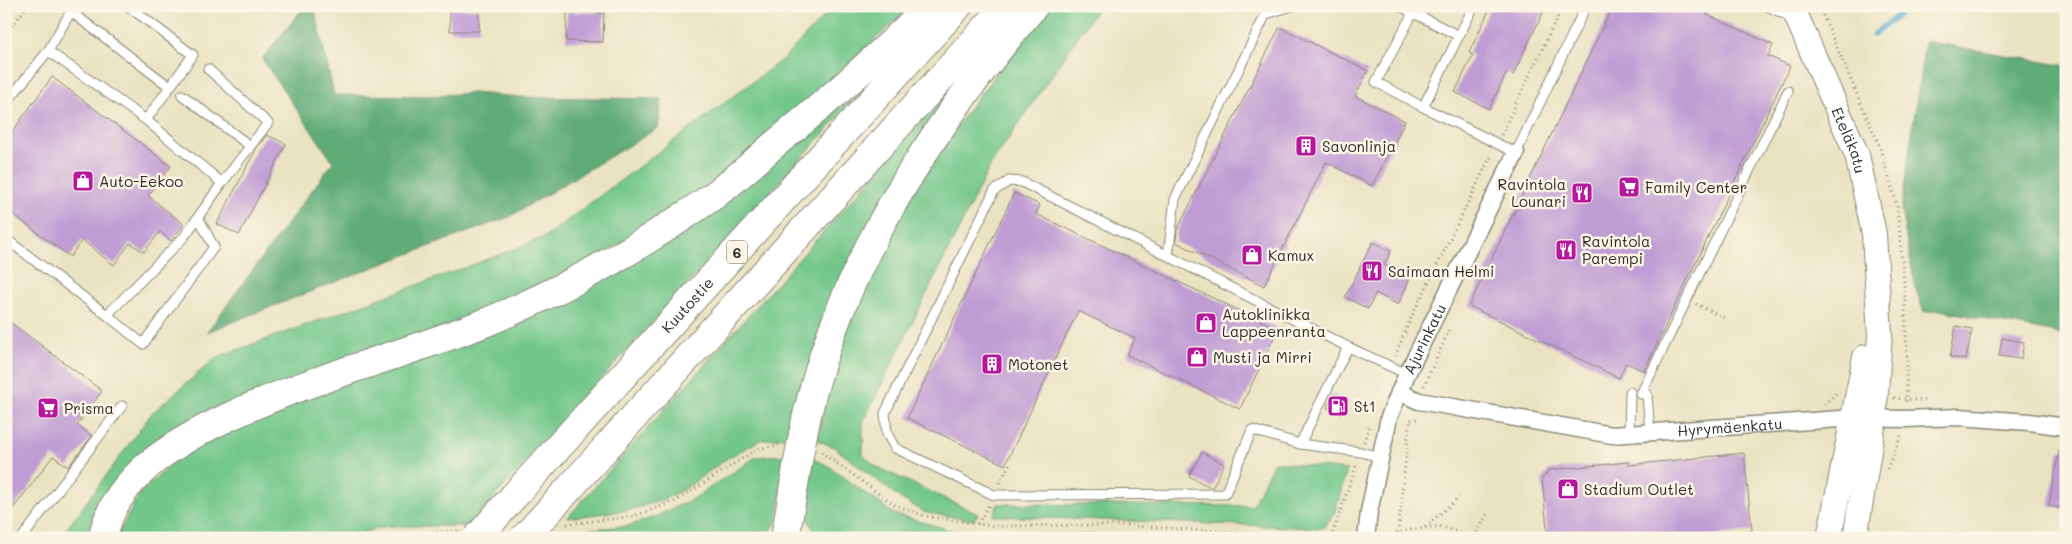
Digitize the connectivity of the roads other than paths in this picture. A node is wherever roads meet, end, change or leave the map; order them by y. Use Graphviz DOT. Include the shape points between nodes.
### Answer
graph roads {
  1 [pos="128,6"];
  2 [pos="929,6"];
  3 [pos="958,6"];
  4 [pos="1006,6"];
  5 [pos="1034,6"];
  6 [pos="1292,6"];
  7 [pos="1400,6"];
  8 [pos="1474,6"];
  9 [pos="1586,6"];
  10 [pos="1767,6"];
  11 [pos="72,9"];
  12 [pos="1414,13"];
  13 [pos="1795,13"];
  14 [pos="1459,36"];
  15 [pos="48,51"];
  16 [pos="208,69"];
  17 [pos="170,87"];
  18 [pos="1788,91"];
  19 [pos="182,95"];
  20 [pos="6,103"];
  21 [pos="1424,107"];
  22 [pos="146,120"];
  23 [pos="250,146"];
  24 [pos="1516,153"];
  25 [pos="222,183"];
  26 [pos="198,217"];
  27 [pos="6,239"];
  28 [pos="1168,256"];
  29 [pos="107,315"];
  30 [pos="1348,347"];
  31 [pos="1407,374"];
  32 [pos="1399,392"];
  33 [pos="1630,392"];
  34 [pos="122,406"];
  35 [pos="1864,419"];
  36 [pos="2066,427"];
  37 [pos="1650,433"];
  38 [pos="1629,434"];
  39 [pos="1300,444"];
  40 [pos="1380,457"];
  41 [pos="22,538"];
  42 [pos="103,538"];
  43 [pos="477,538"];
  44 [pos="524,538"];
  45 [pos="785,538"];
  46 [pos="1366,538"];
  47 [pos="1830,538"];
  48 [pos="1855,538"];
  1 -- 17 [label="lane" via="194,54"];
  2 -- 42 [label="highway" via="826,103 710,198 627,252 549,294 476,326 260,402 194,434 152,462 123,491 106,520"];
  3 -- 43 [label="highway, Kuutostie / 6, bridge"];
  4 -- 44 [label="highway, 6, bridge"];
  5 -- 45 [label="highway" via="929,144 877,230 846,293 808,411"];
  6 -- 28 [label="lane" via="1266,14 1175,200"];
  7 -- 12 [label="lane"];
  8 -- 14 [label="lane"];
  9 -- 24 [label="lane"];
  10 -- 13 [label="lane"];
  11 -- 15 [label="lane"];
  11 -- 17 [label="lane"];
  12 -- 14 [label="lane"];
  12 -- 21 [label="lane" via="1376,82"];
  13 -- 35 [label="main road, Eteläkatu" via="1857,156 1874,234 1880,336"];
  14 -- 21 [label="lane"];
  15 -- 20 [label="lane"];
  15 -- 22 [label="lane"];
  16 -- 23 [label="lane" via="268,123"];
  17 -- 22 [label="lane"];
  18 -- 37 [label="lane" via="1644,394"];
  19 -- 23 [label="lane"];
  21 -- 24 [label="lane"];
  22 -- 25 [label="lane"];
  23 -- 25 [label="lane"];
  24 -- 31 [label="street, Ajurinkatu"];
  25 -- 26 [label="lane"];
  26 -- 29 [label="lane" via="184,237"];
  26 -- 29 [label="lane" via="214,247 143,344"];
  27 -- 29 [label="lane"];
  28 -- 30 [label="lane"];
  28 -- 39 [label="lane" via="1022,182 1009,181 994,191 885,414 887,434 895,448 994,495 1225,494 1252,430"];
  30 -- 31 [label="lane"];
  30 -- 39 [label="lane"];
  31 -- 32 [label="street, Ajurinkatu"];
  32 -- 38 [label="street, Hyrymäenkatu" via="1419,401 1612,435"];
  32 -- 40 [label="street, Ajurinkatu" via="1389,417"];
  33 -- 38 [label="lane"];
  34 -- 41 [label="lane"];
  35 -- 36 [label="street, Hyrymäenkatu" via="1959,417"];
  35 -- 37 [label="street, Hyrymäenkatu"];
  35 -- 47 [label="main road, Eteläkatu"];
  35 -- 48 [label="main road, Eteläkatu"];
  37 -- 38 [label="street, Hyrymäenkatu"];
  39 -- 40 [label="lane"];
  40 -- 46 [label="street, Ajurinkatu"];
}
